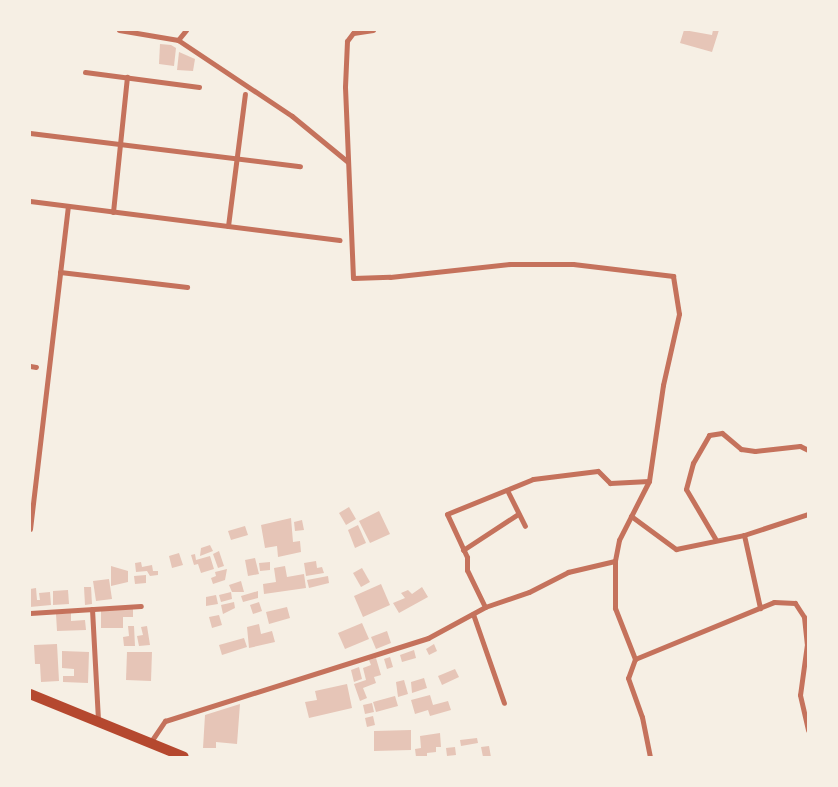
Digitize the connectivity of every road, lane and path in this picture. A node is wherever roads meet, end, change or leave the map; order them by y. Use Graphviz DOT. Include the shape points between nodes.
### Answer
graph roads {
  1 [pos="119,30"];
  2 [pos="186,30"];
  3 [pos="373,30"];
  4 [pos="178,40"];
  5 [pos="85,72"];
  6 [pos="127,77"];
  7 [pos="199,86"];
  8 [pos="245,94"];
  9 [pos="30,132"];
  10 [pos="120,144"];
  11 [pos="237,158"];
  12 [pos="348,162"];
  13 [pos="300,166"];
  14 [pos="30,201"];
  15 [pos="68,206"];
  16 [pos="114,212"];
  17 [pos="228,226"];
  18 [pos="340,240"];
  19 [pos="60,272"];
  20 [pos="187,287"];
  21 [pos="808,450"];
  22 [pos="649,481"];
  23 [pos="507,490"];
  24 [pos="518,514"];
  25 [pos="808,514"];
  26 [pos="631,516"];
  27 [pos="525,526"];
  28 [pos="30,529"];
  29 [pos="744,535"];
  30 [pos="716,540"];
  31 [pos="463,550"];
  32 [pos="615,562"];
  33 [pos="141,606"];
  34 [pos="485,607"];
  35 [pos="760,608"];
  36 [pos="92,609"];
  37 [pos="30,612"];
  38 [pos="473,614"];
  39 [pos="636,659"];
  40 [pos="30,694"];
  41 [pos="504,703"];
  42 [pos="98,721"];
  43 [pos="808,730"];
  44 [pos="150,743"];
  45 [pos="184,757"];
  46 [pos="650,757"];
  1 -- 4 [label="street"];
  2 -- 4 [label="street"];
  3 -- 12 [label="street" via="354,33 347,41"];
  4 -- 12 [label="street" via="292,116"];
  5 -- 6 [label="street"];
  6 -- 7 [label="street"];
  6 -- 10 [label="street"];
  8 -- 11 [label="street"];
  9 -- 10 [label="street"];
  10 -- 11 [label="street"];
  10 -- 16 [label="street"];
  11 -- 13 [label="street"];
  11 -- 17 [label="street"];
  12 -- 22 [label="street" via="353,278 510,264 574,264 672,276 679,314 663,385"];
  14 -- 15 [label="street"];
  15 -- 16 [label="street"];
  15 -- 19 [label="street"];
  16 -- 17 [label="street"];
  17 -- 18 [label="street"];
  19 -- 20 [label="street"];
  19 -- 28 [label="street"];
  21 -- 30 [label="street" via="800,446 755,452 741,449 722,433 709,435 693,463 686,489"];
  22 -- 23 [label="street" via="610,483 598,471 533,479"];
  22 -- 26 [label="street"];
  23 -- 24 [label="street"];
  23 -- 31 [label="street" via="447,514"];
  24 -- 27 [label="street"];
  24 -- 31 [label="street"];
  25 -- 29 [label="street"];
  26 -- 30 [label="street" via="676,549"];
  26 -- 32 [label="street" via="618,540"];
  29 -- 30 [label="street"];
  29 -- 35 [label="street"];
  31 -- 34 [label="street" via="467,570"];
  32 -- 34 [label="street" via="568,572 529,592"];
  32 -- 39 [label="street" via="615,608"];
  33 -- 36 [label="street"];
  34 -- 38 [label="street"];
  35 -- 39 [label="street"];
  35 -- 43 [label="street" via="774,602 795,602 804,617 807,644 800,695"];
  36 -- 37 [label="street"];
  36 -- 42 [label="street"];
  38 -- 41 [label="street"];
  38 -- 44 [label="street" via="428,638 165,721"];
  39 -- 46 [label="street" via="628,678 642,717"];
  40 -- 42 [label="main road"];
  42 -- 44 [label="main road"];
  44 -- 45 [label="main road"];
}
